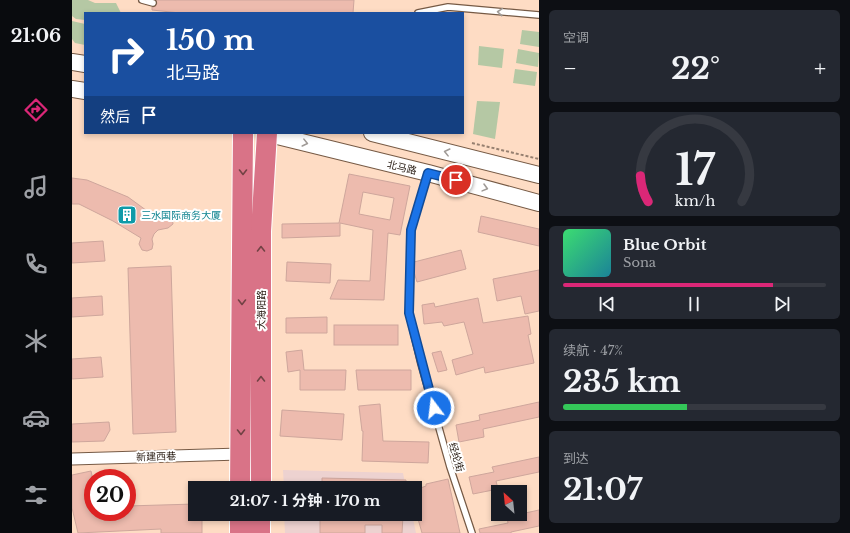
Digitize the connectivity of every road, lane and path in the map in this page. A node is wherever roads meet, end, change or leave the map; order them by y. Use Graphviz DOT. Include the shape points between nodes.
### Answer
graph roads {
  1 [pos="142,0"];
  2 [pos="153,3"];
  3 [pos="423,12"];
  4 [pos="539,15"];
  5 [pos="72,62"];
  6 [pos="84,64"];
  7 [pos="72,89"];
  8 [pos="84,91"];
  9 [pos="243,134"];
  10 [pos="267,134"];
  11 [pos="271,134"];
  12 [pos="376,134"];
  13 [pos="470,143"];
  14 [pos="539,159"];
  15 [pos="428,173"];
  16 [pos="539,175"];
  17 [pos="539,203"];
  18 [pos="240,454"];
  19 [pos="72,459"];
  20 [pos="240,481"];
  21 [pos="261,481"];
  22 [pos="240,521"];
  23 [pos="260,521"];
  24 [pos="240,533"];
  25 [pos="260,533"];
  26 [pos="472,533"];
  1 -- 2 [label="lane"];
  4 -- 3 [label="lane, one-way" via="448,7"];
  5 -- 6 [label="main road"];
  7 -- 8 [label="main road"];
  9 -- 18 [label="highway, 大海阳路, one-way"];
  21 -- 10 [label="highway, 大海阳路, one-way" via="261,231"];
  11 -- 15 [label="main road, 北马路, one-way"];
  16 -- 12 [label="main road, one-way"];
  13 -- 14 [label="path"];
  15 -- 17 [label="main road, 北马路, one-way"];
  15 -- 26 [label="lane, 经纶街" via="411,230 409,313 450,467"];
  18 -- 19 [label="street, 新建西巷"];
  18 -- 20 [label="highway, 大海阳路"];
  22 -- 24 [label="highway"];
  23 -- 25 [label="highway"];
}
